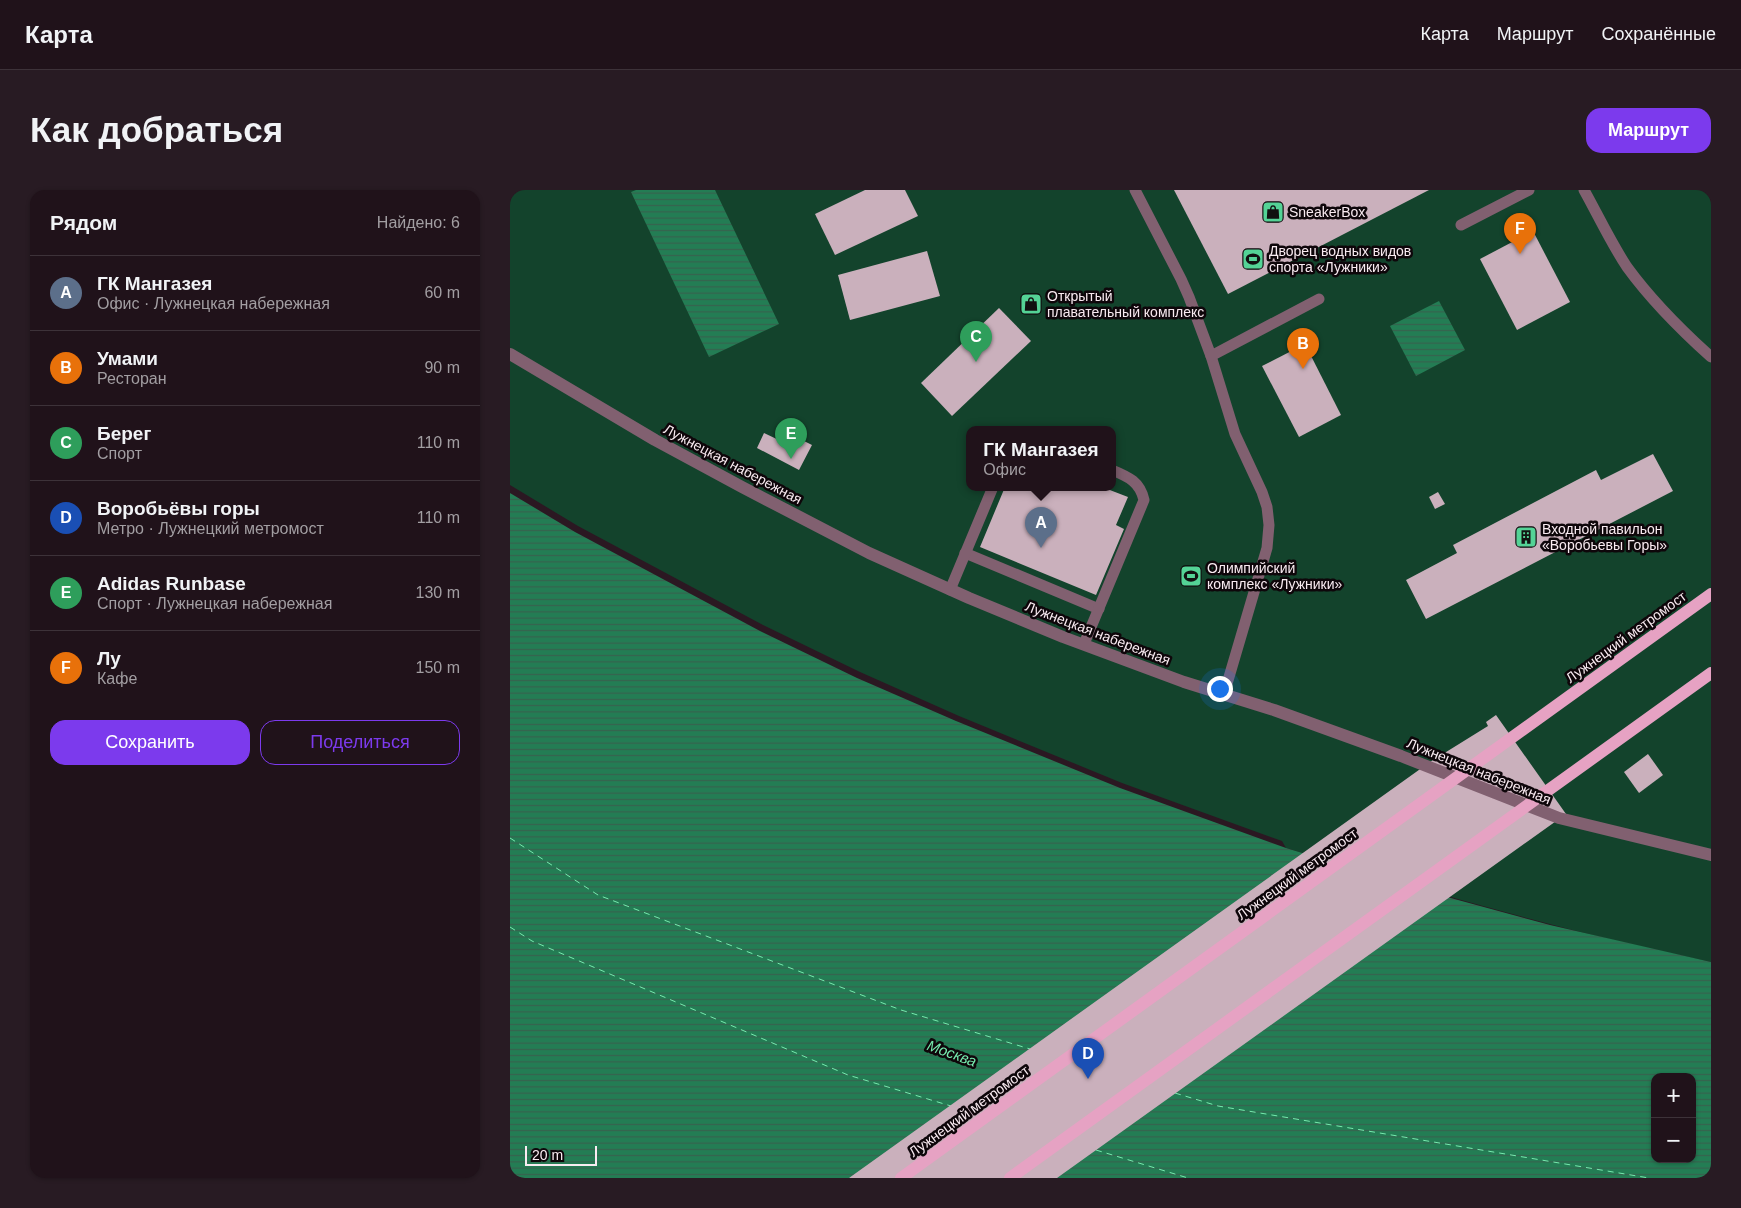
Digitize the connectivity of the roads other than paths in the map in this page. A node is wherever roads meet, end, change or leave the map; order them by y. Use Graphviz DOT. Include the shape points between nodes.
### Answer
graph roads {
  1 [pos="1135,190"];
  2 [pos="1528,190"];
  3 [pos="1584,190"];
  4 [pos="1462,225"];
  5 [pos="1319,299"];
  6 [pos="510,354"];
  7 [pos="1210,356"];
  8 [pos="1711,357"];
  9 [pos="1116,472"];
  10 [pos="991,491"];
  11 [pos="965,553"];
  12 [pos="950,590"];
  13 [pos="1711,594"];
  14 [pos="1098,609"];
  15 [pos="1084,644"];
  16 [pos="1711,673"];
  17 [pos="1224,694"];
  18 [pos="1711,855"];
  19 [pos="901,1178"];
  20 [pos="1010,1178"];
  1 -- 7 [label="lane" via="1181,279"];
  2 -- 4 [label="lane"];
  3 -- 8 [label="lane" via="1641,285"];
  5 -- 7 [label="lane"];
  6 -- 12 [label="street, Лужнецкая набережная" via="716,473 846,542"];
  7 -- 17 [label="lane" via="1235,434 1262,492 1269,525 1267,548"];
  9 -- 14 [label="lane" via="1135,482 1144,500"];
  10 -- 11 [label="lane"];
  11 -- 12 [label="lane"];
  11 -- 14 [label="lane"];
  12 -- 15 [label="street, Лужнецкая набережная"];
  13 -- 19 [label="main road, Лужнецкий метромост, bridge"];
  14 -- 15 [label="lane"];
  15 -- 17 [label="street, Лужнецкая набережная"];
  16 -- 20 [label="main road, bridge"];
  17 -- 18 [label="street, Лужнецкая набережная" via="1401,756 1559,818"];
}
